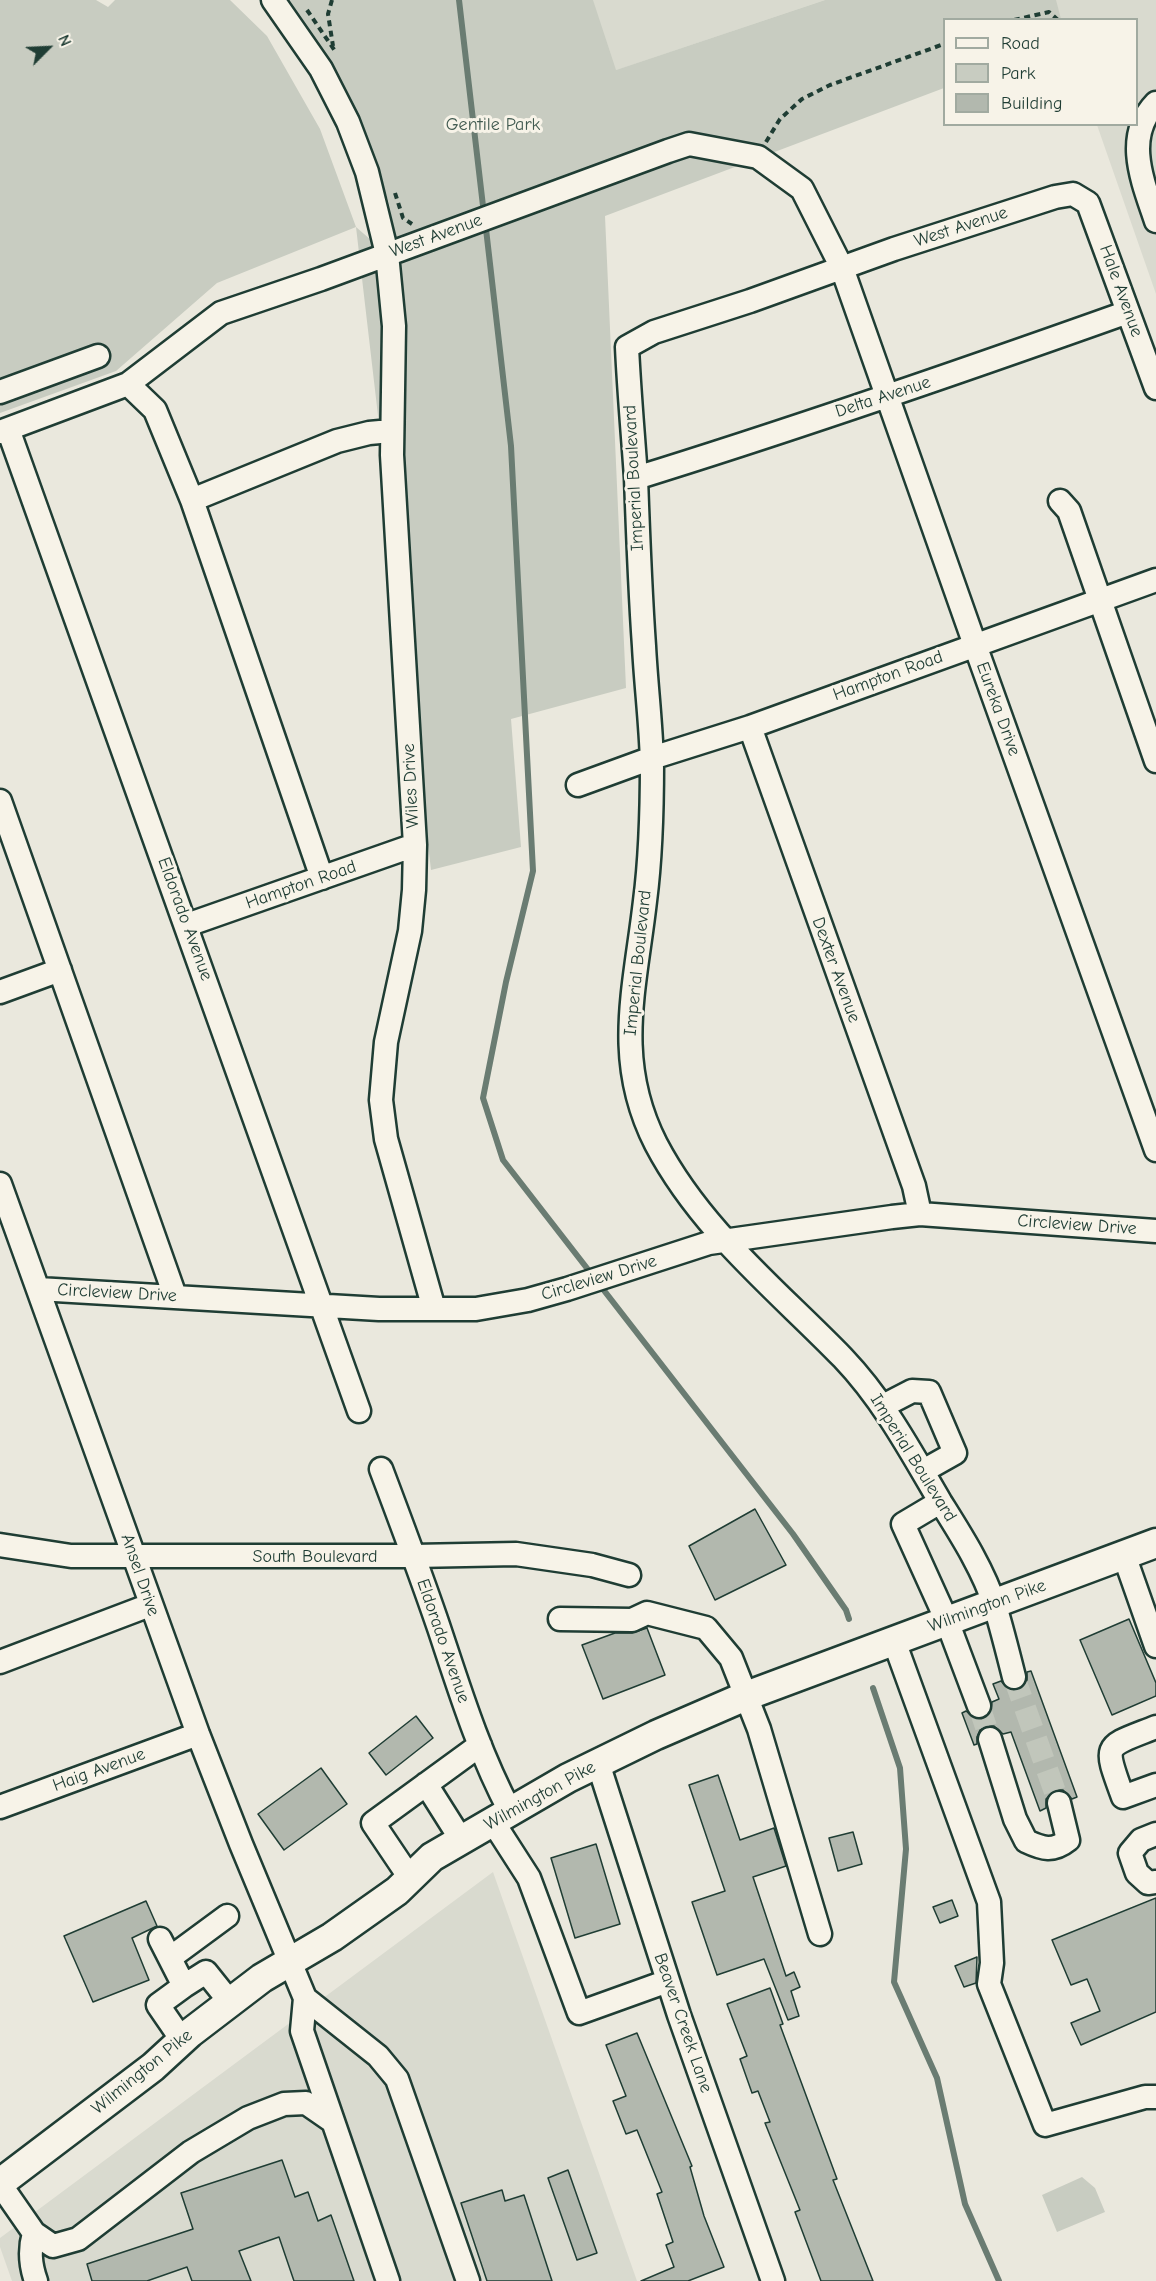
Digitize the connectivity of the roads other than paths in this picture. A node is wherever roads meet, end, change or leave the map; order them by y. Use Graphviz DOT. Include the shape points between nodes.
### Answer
graph roads {
  1 [pos="273,0"];
  2 [pos="1156,103"];
  3 [pos="1080,196"];
  4 [pos="1156,221"];
  5 [pos="387,254"];
  6 [pos="842,268"];
  7 [pos="1128,312"];
  8 [pos="627,347"];
  9 [pos="98,356"];
  10 [pos="128,384"];
  11 [pos="1156,388"];
  12 [pos="0,392"];
  13 [pos="889,397"];
  14 [pos="4,430"];
  15 [pos="391,431"];
  16 [pos="636,478"];
  17 [pos="192,500"];
  18 [pos="1060,501"];
  19 [pos="1156,580"];
  20 [pos="1100,600"];
  21 [pos="975,645"];
  22 [pos="750,727"];
  23 [pos="652,758"];
  24 [pos="1156,761"];
  25 [pos="578,785"];
  26 [pos="0,801"];
  27 [pos="414,845"];
  28 [pos="322,878"];
  29 [pos="187,925"];
  30 [pos="60,970"];
  31 [pos="0,992"];
  32 [pos="1147,1094"];
  33 [pos="1156,1150"];
  34 [pos="0,1184"];
  35 [pos="920,1214"];
  36 [pos="1156,1231"];
  37 [pos="726,1242"];
  38 [pos="38,1289"];
  39 [pos="175,1296"];
  40 [pos="322,1305"];
  41 [pos="434,1309"];
  42 [pos="883,1406"];
  43 [pos="359,1410"];
  44 [pos="381,1469"];
  45 [pos="923,1471"];
  46 [pos="940,1502"];
  47 [pos="1156,1543"];
  48 [pos="0,1545"];
  49 [pos="1124,1555"];
  50 [pos="414,1556"];
  51 [pos="134,1557"];
  52 [pos="630,1575"];
  53 [pos="994,1604"];
  54 [pos="150,1605"];
  55 [pos="560,1619"];
  56 [pos="947,1621"];
  57 [pos="894,1641"];
  58 [pos="1156,1646"];
  59 [pos="0,1662"];
  60 [pos="1014,1677"];
  61 [pos="746,1696"];
  62 [pos="980,1706"];
  63 [pos="1156,1727"];
  64 [pos="198,1734"];
  65 [pos="990,1739"];
  66 [pos="480,1745"];
  67 [pos="598,1763"];
  68 [pos="426,1785"];
  69 [pos="1156,1785"];
  70 [pos="1059,1803"];
  71 [pos="0,1807"];
  72 [pos="501,1817"];
  73 [pos="1156,1834"];
  74 [pos="462,1841"];
  75 [pos="410,1878"];
  76 [pos="1156,1882"];
  77 [pos="227,1916"];
  78 [pos="820,1934"];
  79 [pos="290,1962"];
  80 [pos="668,1981"];
  81 [pos="184,1986"];
  82 [pos="305,1998"];
  83 [pos="230,2002"];
  84 [pos="182,2040"];
  85 [pos="1156,2097"];
  86 [pos="332,2121"];
  87 [pos="0,2183"];
  88 [pos="34,2233"];
  89 [pos="36,2281"];
  90 [pos="388,2281"];
  91 [pos="468,2281"];
  92 [pos="773,2281"];
  1 -- 5 [label="street, Wiles Drive" via="321,69 348,122 367,172"];
  2 -- 4 [label="street" via="1142,124 1137,148"];
  3 -- 6 [label="street, West Avenue" via="1055,197"];
  3 -- 7 [label="street, Hale Avenue" via="1088,203"];
  5 -- 6 [label="street, West Avenue" via="689,144 758,157 802,189"];
  5 -- 10 [label="street, West Avenue" via="221,313"];
  5 -- 15 [label="street, Wiles Drive" via="394,326"];
  6 -- 8 [label="street, West Avenue" via="654,332"];
  6 -- 13 [label="street, Eureka Drive"];
  7 -- 11 [label="street, Hale Avenue"];
  7 -- 13 [label="street, Delta Avenue"];
  8 -- 16 [label="street, Imperial Boulevard"];
  9 -- 12 [label="street"];
  10 -- 14 [label="street, West Avenue"];
  10 -- 17 [label="street" via="155,410"];
  13 -- 16 [label="street, Delta Avenue"];
  13 -- 21 [label="street, Eureka Drive"];
  14 -- 29 [label="street, Eldorado Avenue"];
  15 -- 17 [label="street" via="337,441"];
  15 -- 27 [label="street, Wiles Drive"];
  16 -- 23 [label="street, Imperial Boulevard"];
  17 -- 28 [label="street"];
  18 -- 20 [label="street" via="1069,511"];
  19 -- 20 [label="street, Hampton Road"];
  20 -- 21 [label="street, Hampton Road"];
  20 -- 24 [label="street"];
  21 -- 22 [label="street, Hampton Road"];
  21 -- 32 [label="street, Eureka Drive"];
  22 -- 23 [label="street, Hampton Road"];
  22 -- 35 [label="street, Dexter Avenue" via="914,1186"];
  23 -- 25 [label="street, Hampton Road"];
  23 -- 37 [label="street, Imperial Boulevard" via="652,831 630,1006 633,1076 655,1142 701,1214"];
  26 -- 30 [label="street"];
  27 -- 28 [label="street, Hampton Road"];
  27 -- 41 [label="street, Wiles Drive" via="410,931 386,1042 381,1100 386,1139"];
  28 -- 29 [label="street, Hampton Road"];
  29 -- 40 [label="street, Eldorado Avenue"];
  30 -- 31 [label="street"];
  30 -- 39 [label="street"];
  32 -- 33 [label="street, Eureka Drive"];
  34 -- 38 [label="street, Ansel Drive"];
  35 -- 36 [label="street, Circleview Drive"];
  35 -- 37 [label="street, Circleview Drive"];
  37 -- 41 [label="street, Circleview Drive" via="709,1243 567,1289 494,1306"];
  37 -- 42 [label="street, Imperial Boulevard" via="844,1359"];
  38 -- 39 [label="street, Circleview Drive"];
  38 -- 51 [label="street, Ansel Drive"];
  39 -- 40 [label="street, Circleview Drive"];
  40 -- 41 [label="street, Circleview Drive"];
  40 -- 43 [label="street, Eldorado Avenue"];
  42 -- 45 [label="street, Imperial Boulevard"];
  42 -- 45 [label="street" via="912,1391 928,1392 955,1453"];
  44 -- 50 [label="street, Eldorado Avenue"];
  45 -- 46 [label="street, Imperial Boulevard"];
  46 -- 53 [label="street, Imperial Boulevard"];
  46 -- 56 [label="street" via="903,1524"];
  47 -- 49 [label="main road, Wilmington Pike"];
  48 -- 51 [label="street, South Boulevard" via="71,1556"];
  49 -- 53 [label="main road, Wilmington Pike"];
  49 -- 58 [label="street"];
  50 -- 51 [label="street, South Boulevard"];
  50 -- 52 [label="street, South Boulevard" via="516,1554"];
  50 -- 66 [label="street, Eldorado Avenue"];
  51 -- 54 [label="street, Ansel Drive"];
  53 -- 56 [label="main road, Wilmington Pike"];
  53 -- 60 [label="street, Imperial Boulevard"];
  54 -- 59 [label="street"];
  54 -- 64 [label="street, Ansel Drive"];
  55 -- 61 [label="street" via="632,1620 647,1613 706,1628 731,1658"];
  56 -- 57 [label="main road, Wilmington Pike"];
  56 -- 62 [label="street"];
  57 -- 61 [label="main road, Wilmington Pike"];
  57 -- 85 [label="street" via="989,1902 989,1984 1045,2125"];
  61 -- 67 [label="main road, Wilmington Pike"];
  61 -- 78 [label="street"];
  63 -- 69 [label="street" via="1114,1744 1110,1752 1123,1797"];
  64 -- 71 [label="street, Haig Avenue"];
  64 -- 79 [label="street, Ansel Drive"];
  65 -- 70 [label="street" via="1015,1819 1026,1841 1050,1850 1068,1840"];
  66 -- 68 [label="street"];
  66 -- 72 [label="street, Eldorado Avenue"];
  67 -- 72 [label="main road, Wilmington Pike"];
  67 -- 80 [label="street, Beaver Creek Lane"];
  68 -- 74 [label="street"];
  68 -- 75 [label="street" via="374,1823"];
  72 -- 74 [label="main road, Wilmington Pike"];
  72 -- 80 [label="street, Eldorado Avenue" via="529,1878 579,2013"];
  73 -- 76 [label="street" via="1141,1840 1130,1853 1137,1873 1148,1883"];
  74 -- 75 [label="main road, Wilmington Pike" via="432,1857"];
  75 -- 79 [label="main road, Wilmington Pike" via="332,1937"];
  77 -- 81 [label="street" via="165,1949"];
  79 -- 82 [label="street, Ansel Drive"];
  79 -- 83 [label="main road, Wilmington Pike"];
  80 -- 92 [label="street, Beaver Creek Lane"];
  81 -- 83 [label="street" via="206,1972"];
  81 -- 84 [label="street" via="158,2005"];
  82 -- 86 [label="street" via="302,2031"];
  82 -- 91 [label="street" via="378,2056 397,2079"];
  83 -- 84 [label="main road, Wilmington Pike"];
  84 -- 87 [label="main road, Wilmington Pike" via="153,2067"];
  86 -- 88 [label="street" via="306,2103 284,2104 248,2118 191,2152 78,2239 52,2246"];
  86 -- 90 [label="street"];
  87 -- 88 [label="street"];
  88 -- 89 [label="street" via="30,2248"];
}
